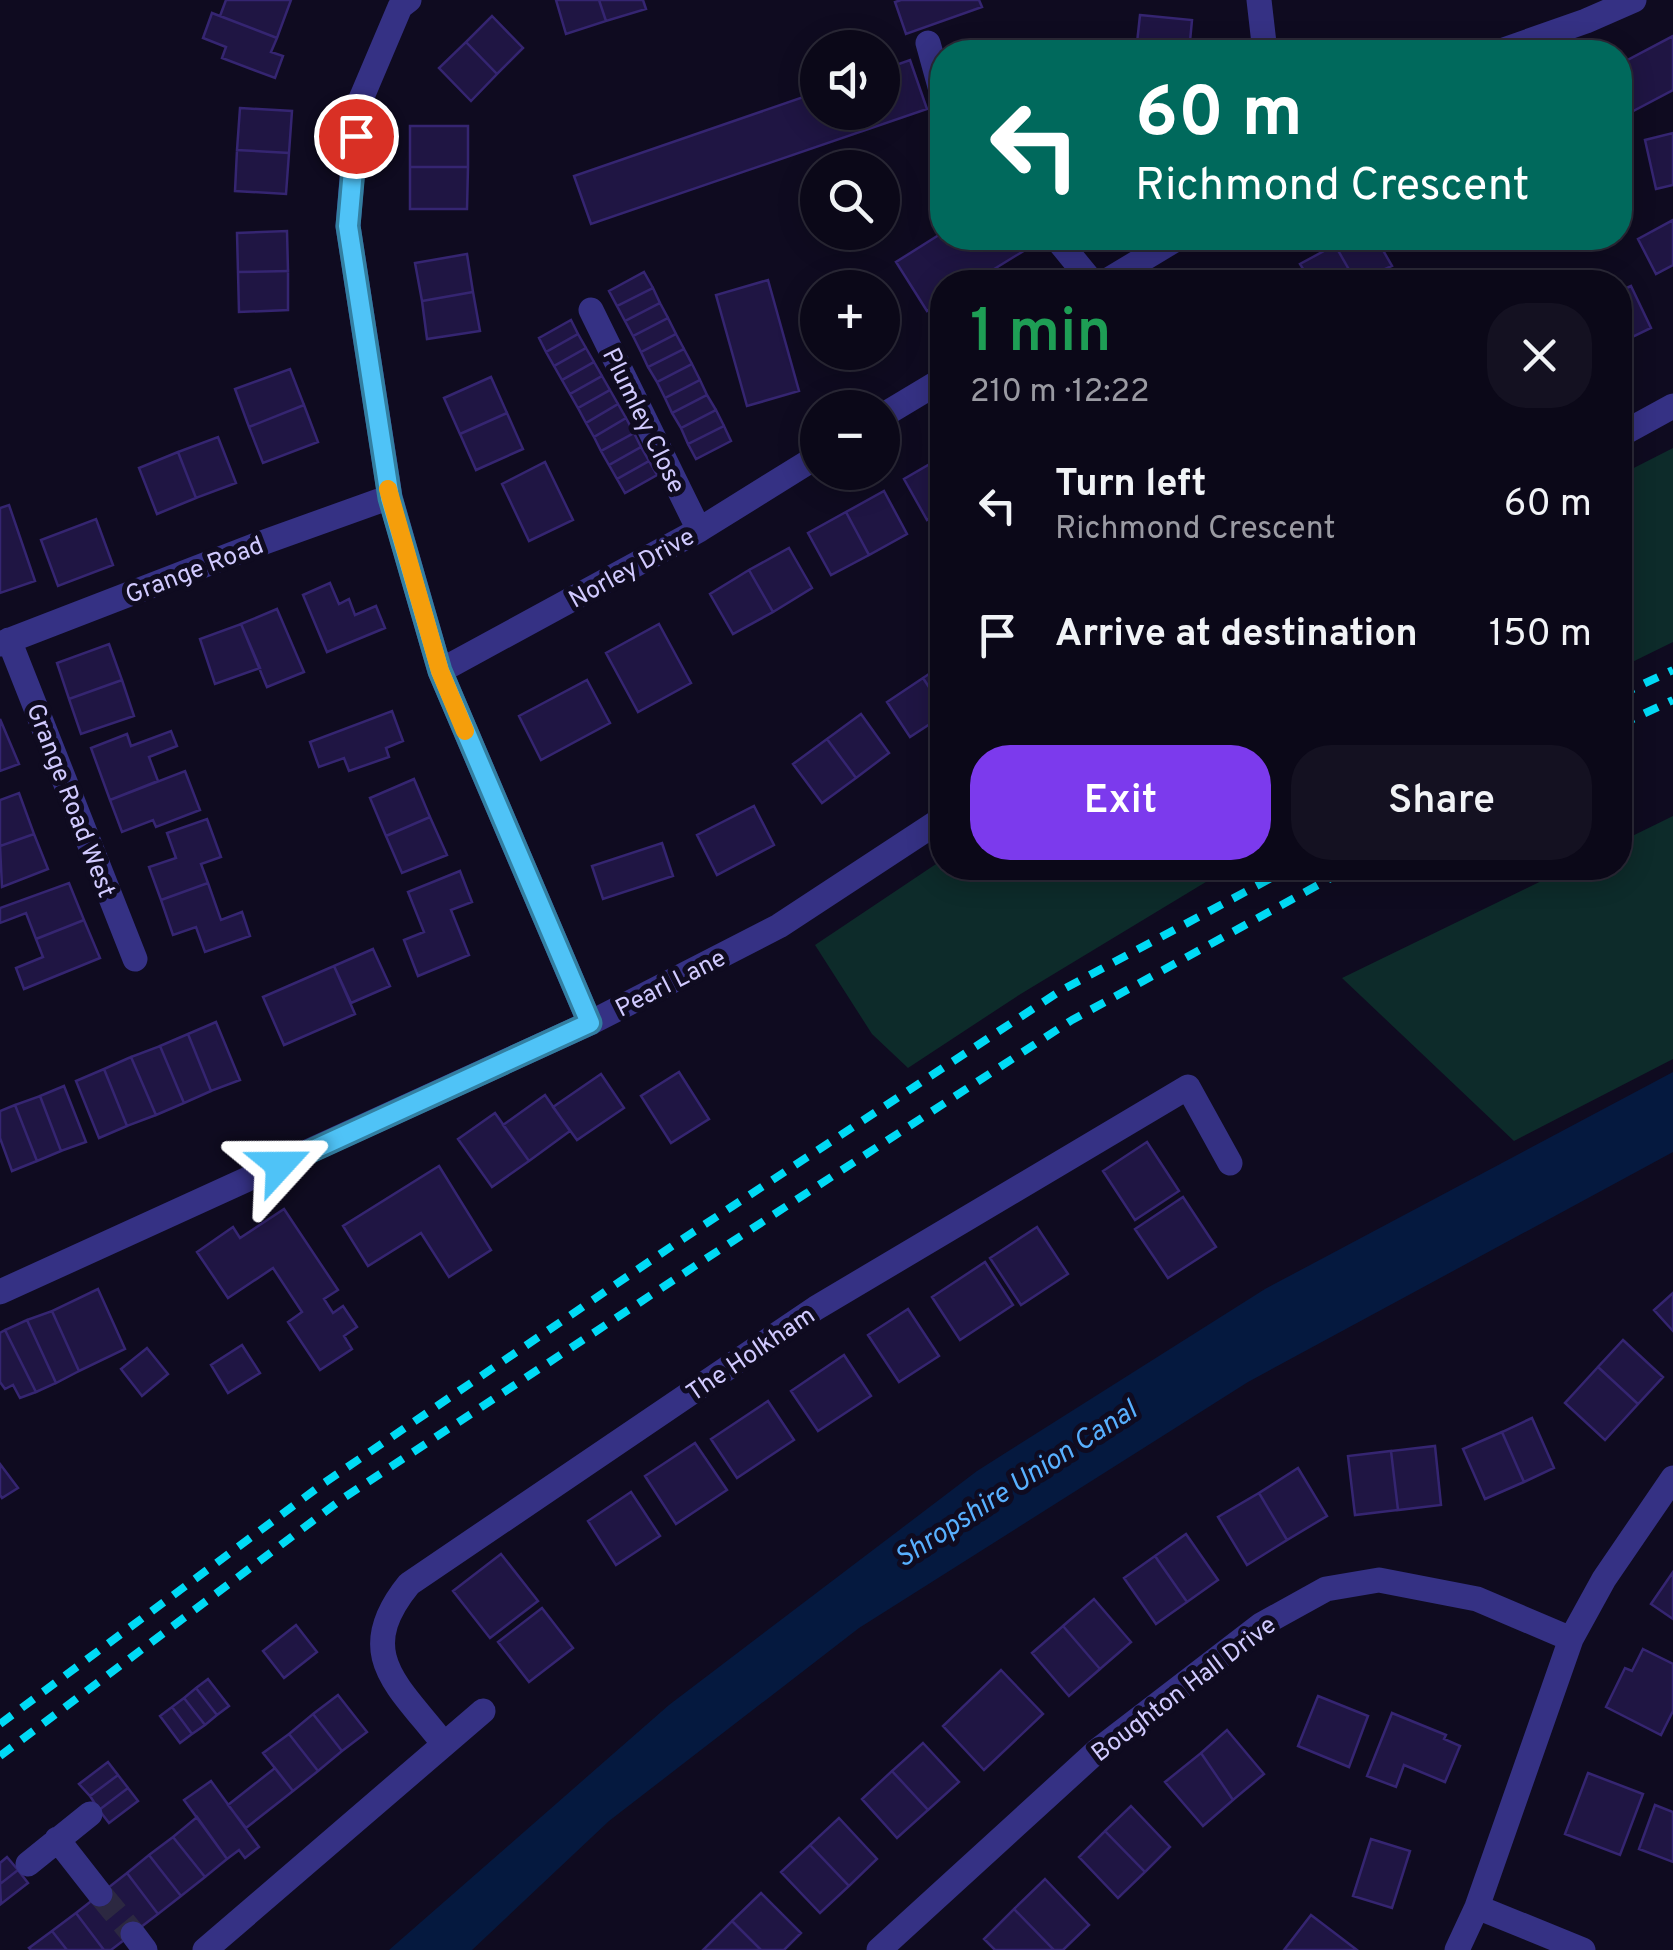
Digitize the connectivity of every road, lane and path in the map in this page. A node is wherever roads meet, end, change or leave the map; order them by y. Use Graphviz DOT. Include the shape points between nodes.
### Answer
graph roads {
  1 [pos="409,0"];
  2 [pos="1259,0"];
  3 [pos="1634,0"];
  4 [pos="1263,40"];
  5 [pos="1532,40"];
  6 [pos="928,44"];
  7 [pos="930,51"];
  8 [pos="1066,250"];
  9 [pos="1158,250"];
  10 [pos="1082,270"];
  11 [pos="1125,270"];
  12 [pos="591,310"];
  13 [pos="930,387"];
  14 [pos="900,405"];
  15 [pos="1673,406"];
  16 [pos="1632,428"];
  17 [pos="800,467"];
  18 [pos="390,498"];
  19 [pos="699,530"];
  20 [pos="5,642"];
  21 [pos="440,671"];
  22 [pos="930,827"];
  23 [pos="135,959"];
  24 [pos="590,1023"];
  25 [pos="1230,1163"];
  26 [pos="0,1292"];
  27 [pos="1673,1478"];
  28 [pos="1571,1640"];
  29 [pos="482,1711"];
  30 [pos="442,1743"];
  31 [pos="90,1814"];
  32 [pos="57,1840"];
  33 [pos="28,1864"];
  34 [pos="100,1894"];
  35 [pos="1477,1907"];
  36 [pos="205,1950"];
  37 [pos="879,1950"];
  38 [pos="1457,1950"];
  39 [pos="1584,1950"];
  1 -- 18 [label="street" via="358,106 348,226"];
  2 -- 4 [label="street"];
  3 -- 5 [label="street"];
  6 -- 7 [label="street"];
  8 -- 10 [label="street"];
  9 -- 11 [label="street"];
  12 -- 19 [label="street, Plumley Close"];
  13 -- 14 [label="street"];
  15 -- 16 [label="street"];
  17 -- 19 [label="street, Norley Drive"];
  18 -- 20 [label="street, Grange Road"];
  18 -- 21 [label="street"];
  19 -- 21 [label="street, Norley Drive"];
  20 -- 23 [label="street, Grange Road West"];
  21 -- 24 [label="street"];
  22 -- 24 [label="street, Pearl Lane" via="779,926"];
  24 -- 26 [label="street, Pearl Lane"];
  25 -- 30 [label="street, The Holkham" via="1188,1088 816,1308 409,1584 392,1605 380,1650 392,1678"];
  27 -- 28 [label="street"];
  28 -- 35 [label="street"];
  28 -- 37 [label="street, Boughton Hall Drive" via="1477,1599 1379,1580 1326,1589 1261,1625 1098,1750"];
  29 -- 30 [label="street"];
  30 -- 36 [label="street"];
  31 -- 32 [label="street"];
  32 -- 33 [label="street"];
  32 -- 34 [label="street"];
  35 -- 38 [label="street"];
  35 -- 39 [label="street"];
}
